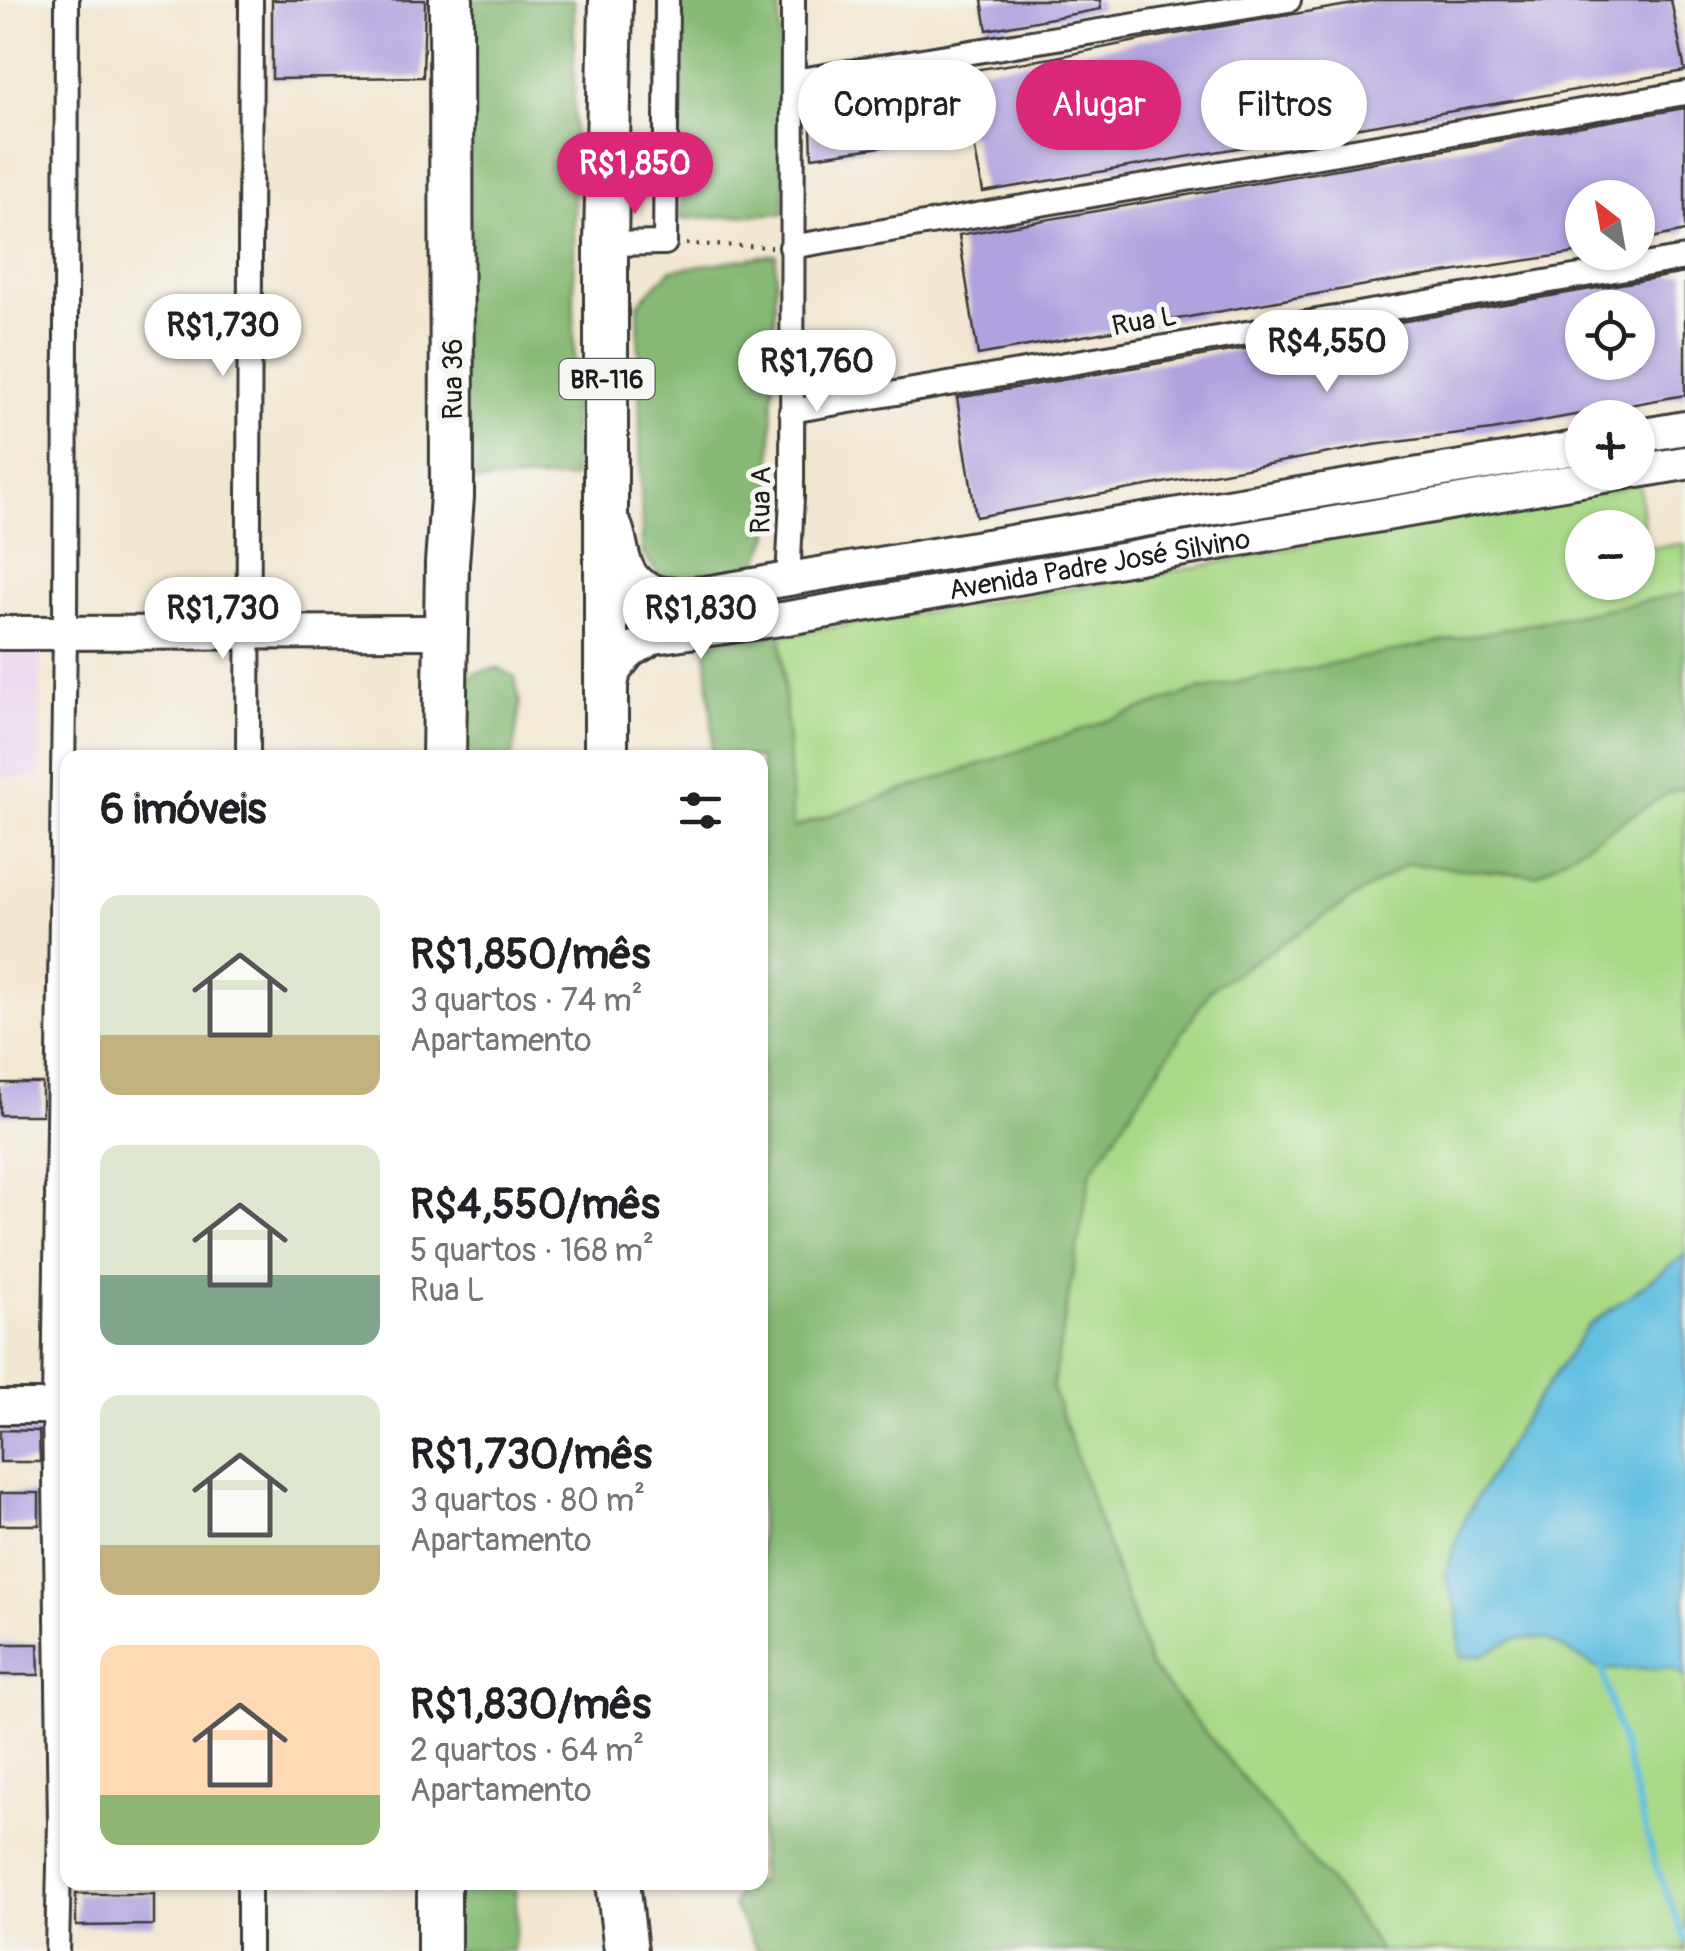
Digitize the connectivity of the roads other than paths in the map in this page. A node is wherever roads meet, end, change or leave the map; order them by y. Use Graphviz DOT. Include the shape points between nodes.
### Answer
graph roads {
  1 [pos="67,0"];
  2 [pos="252,0"];
  3 [pos="451,0"];
  4 [pos="611,0"];
  5 [pos="667,0"];
  6 [pos="794,0"];
  7 [pos="1289,0"];
  8 [pos="794,81"];
  9 [pos="1685,93"];
  10 [pos="606,244"];
  11 [pos="792,247"];
  12 [pos="1685,258"];
  13 [pos="791,411"];
  14 [pos="1685,428"];
  15 [pos="1655,433"];
  16 [pos="1565,449"];
  17 [pos="1685,462"];
  18 [pos="1655,468"];
  19 [pos="1565,483"];
  20 [pos="608,510"];
  21 [pos="788,581"];
  22 [pos="248,631"];
  23 [pos="446,632"];
  24 [pos="0,633"];
  25 [pos="64,633"];
  26 [pos="606,702"];
  27 [pos="64,750"];
  28 [pos="248,750"];
  29 [pos="444,750"];
  30 [pos="606,750"];
  31 [pos="0,1407"];
  32 [pos="60,1407"];
  33 [pos="60,1823"];
  34 [pos="249,1890"];
  35 [pos="438,1890"];
  36 [pos="604,1890"];
  37 [pos="619,1890"];
  38 [pos="57,1951"];
  39 [pos="248,1951"];
  40 [pos="439,1951"];
  41 [pos="603,1951"];
  42 [pos="626,1951"];
  1 -- 25 [label="street"];
  2 -- 22 [label="street"];
  3 -- 23 [label="highway, Rua 36"];
  4 -- 10 [label="highway, BR-116"];
  5 -- 10 [label="street" via="664,243"];
  6 -- 8 [label="street, Rua A"];
  7 -- 8 [label="street"];
  8 -- 11 [label="street, Rua A"];
  9 -- 11 [label="street"];
  10 -- 20 [label="highway, BR-116"];
  11 -- 13 [label="street, Rua A"];
  12 -- 13 [label="street, Rua L"];
  13 -- 21 [label="street, Rua A"];
  14 -- 15 [label="main road"];
  16 -- 21 [label="main road, Avenida Padre José Silvino"];
  17 -- 18 [label="main road"];
  19 -- 26 [label="main road, Avenida Padre José Silvino" via="654,636 614,671"];
  20 -- 21 [label="main road, Avenida Padre José Silvino" via="636,584 665,596"];
  20 -- 26 [label="highway, BR-116"];
  22 -- 23 [label="main road"];
  22 -- 25 [label="main road"];
  22 -- 28 [label="street"];
  23 -- 29 [label="highway, Rua 36"];
  24 -- 25 [label="main road"];
  25 -- 27 [label="street"];
  26 -- 30 [label="highway, BR-116"];
  31 -- 32 [label="main road"];
  33 -- 38 [label="street"];
  34 -- 39 [label="street"];
  35 -- 40 [label="highway"];
  36 -- 41 [label="highway"];
  37 -- 42 [label="highway"];
}
